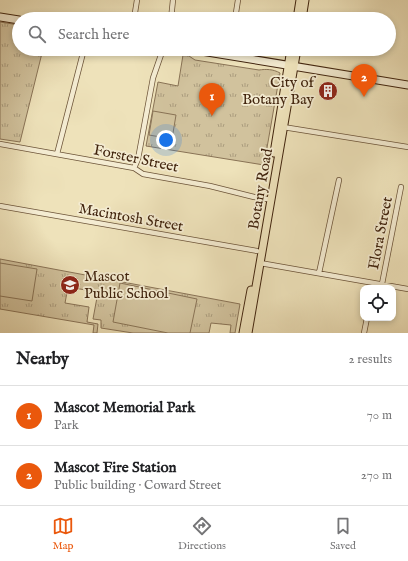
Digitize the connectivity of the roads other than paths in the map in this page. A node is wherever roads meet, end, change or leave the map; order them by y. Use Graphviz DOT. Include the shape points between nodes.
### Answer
graph roads {
  1 [pos="137,0"];
  2 [pos="174,0"];
  3 [pos="238,0"];
  4 [pos="300,0"];
  5 [pos="305,0"];
  6 [pos="135,12"];
  7 [pos="172,12"];
  8 [pos="236,12"];
  9 [pos="298,12"];
  10 [pos="303,12"];
  11 [pos="0,17"];
  12 [pos="12,19"];
  13 [pos="82,56"];
  14 [pos="161,56"];
  15 [pos="247,56"];
  16 [pos="291,56"];
  17 [pos="295,56"];
  18 [pos="291,66"];
  19 [pos="408,85"];
  20 [pos="283,127"];
  21 [pos="0,144"];
  22 [pos="408,147"];
  23 [pos="57,154"];
  24 [pos="134,168"];
  25 [pos="339,180"];
  26 [pos="401,187"];
  27 [pos="267,199"];
  28 [pos="0,206"];
  29 [pos="258,251"];
  30 [pos="260,263"];
  31 [pos="319,273"];
  32 [pos="373,282"];
  33 [pos="382,284"];
  34 [pos="372,285"];
  35 [pos="408,290"];
  36 [pos="366,321"];
  37 [pos="243,333"];
  38 [pos="248,333"];
  39 [pos="364,333"];
  1 -- 6 [label="street"];
  2 -- 7 [label="street"];
  3 -- 8 [label="street"];
  4 -- 9 [label="main road"];
  5 -- 10 [label="main road"];
  11 -- 12 [label="street"];
  13 -- 23 [label="street"];
  14 -- 24 [label="street" via="153,78 138,160"];
  15 -- 18 [label="street"];
  16 -- 18 [label="main road, Botany Road"];
  17 -- 18 [label="main road, Botany Road"];
  18 -- 19 [label="street"];
  18 -- 20 [label="main road, Botany Road"];
  18 -- 27 [label="main road, Botany Road"];
  20 -- 22 [label="street"];
  20 -- 30 [label="main road, Botany Road"];
  21 -- 23 [label="street, Forster Street"];
  23 -- 24 [label="street, Forster Street"];
  24 -- 27 [label="street, Forster Street" via="143,174"];
  25 -- 31 [label="street"];
  26 -- 33 [label="street, Flora Street"];
  27 -- 29 [label="main road, Botany Road"];
  28 -- 29 [label="street, Macintosh Street"];
  29 -- 37 [label="main road, Botany Road"];
  30 -- 31 [label="street"];
  30 -- 38 [label="main road, Botany Road"];
  31 -- 32 [label="street"];
  32 -- 33 [label="street"];
  32 -- 34 [label="street"];
  33 -- 35 [label="street"];
  36 -- 39 [label="street"];
}
